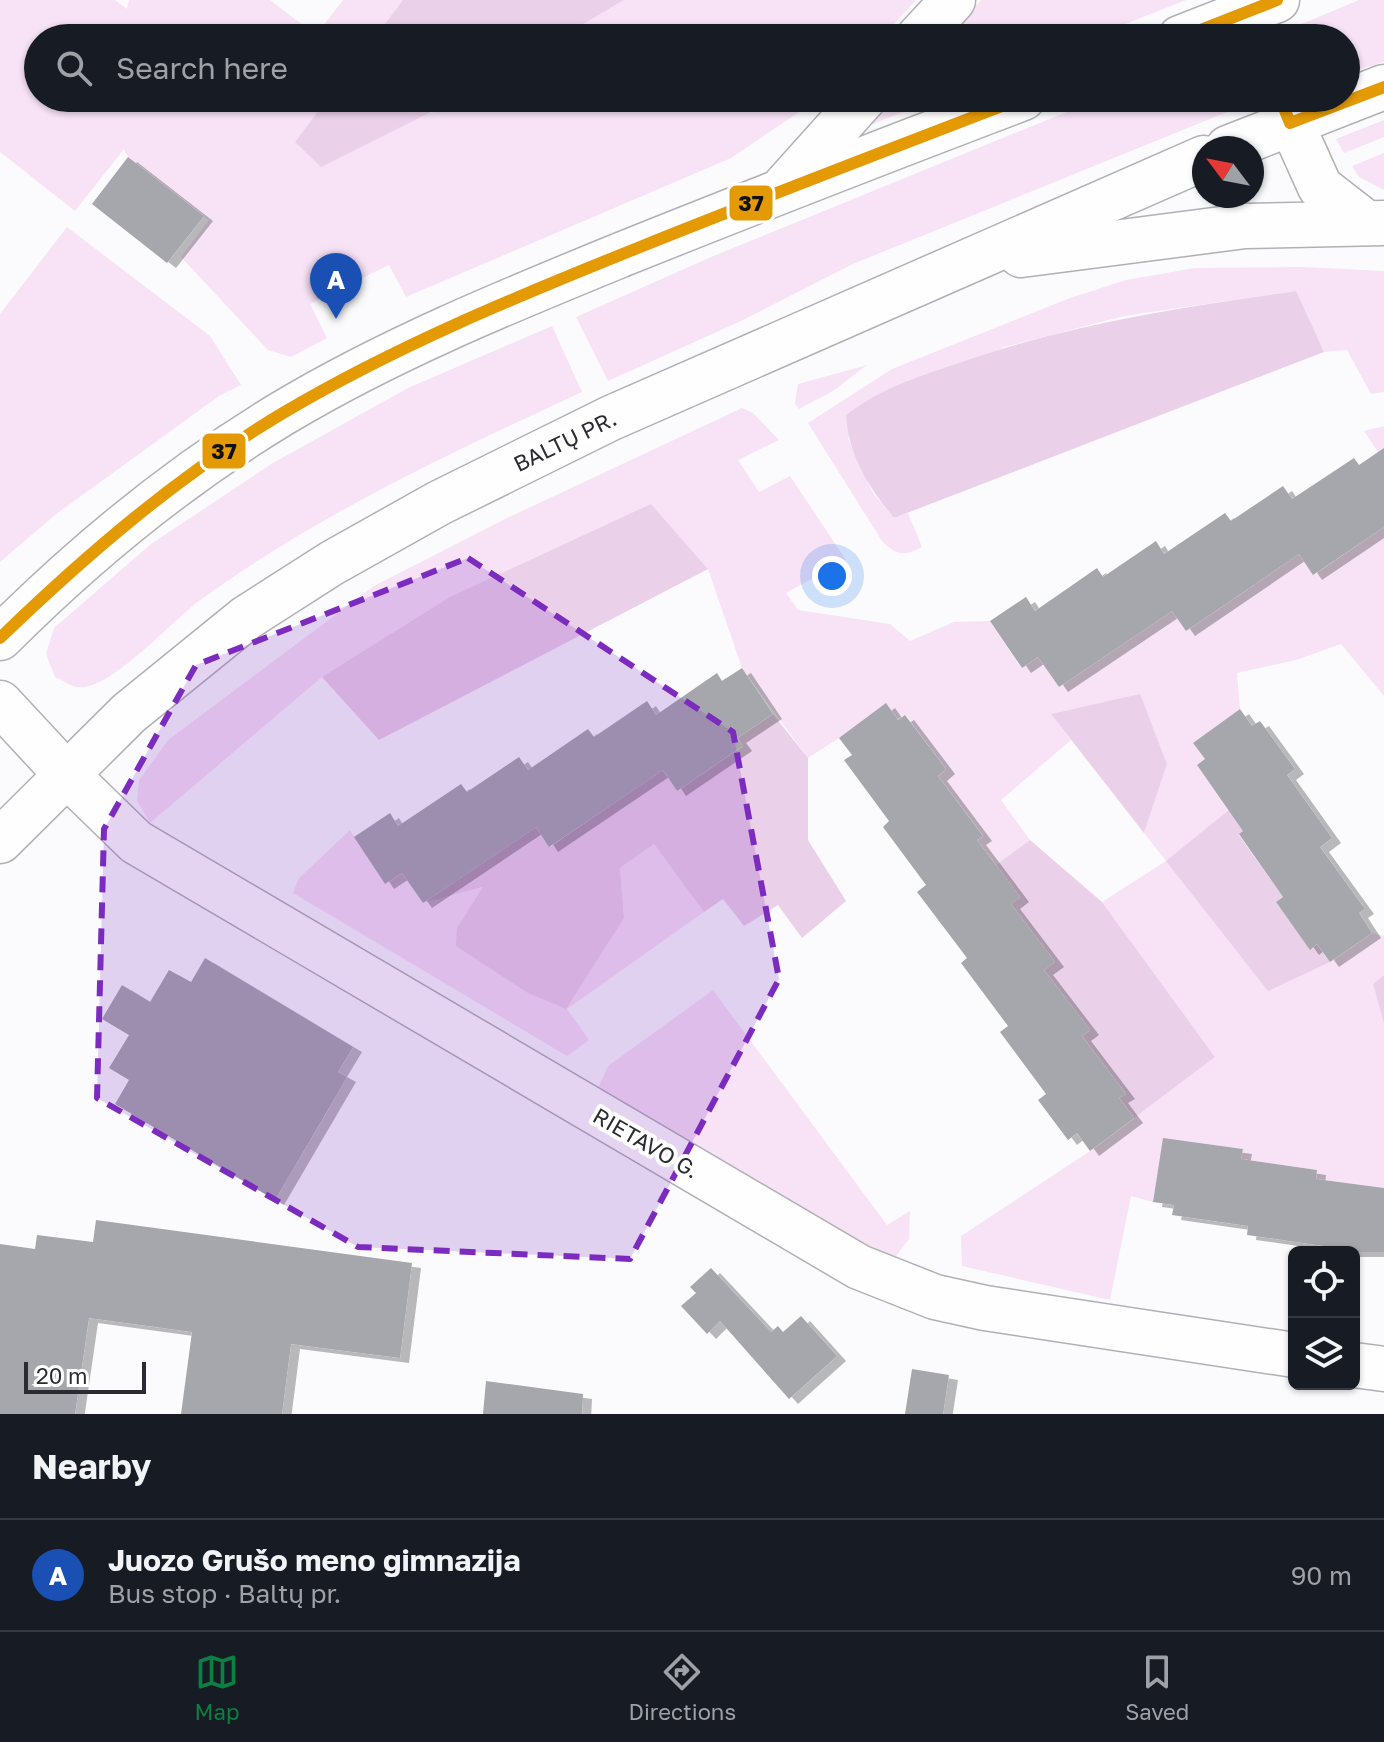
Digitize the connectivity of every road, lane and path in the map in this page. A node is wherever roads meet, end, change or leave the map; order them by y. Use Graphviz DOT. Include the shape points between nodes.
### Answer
graph roads {
  1 [pos="953,0"];
  2 [pos="1255,13"];
  3 [pos="931,24"];
  4 [pos="1222,24"];
  5 [pos="1384,87"];
  6 [pos="1360,93"];
  7 [pos="851,112"];
  8 [pos="986,112"];
  9 [pos="1282,112"];
  10 [pos="1286,112"];
  11 [pos="1246,136"];
  12 [pos="1192,163"];
  13 [pos="780,190"];
  14 [pos="1374,223"];
  15 [pos="979,260"];
  16 [pos="0,638"];
  17 [pos="0,703"];
  18 [pos="65,773"];
  19 [pos="0,841"];
  20 [pos="1288,1354"];
  21 [pos="1360,1366"];
  22 [pos="1384,1369"];
  1 -- 3 [label="main road"];
  2 -- 4 [label="main road"];
  5 -- 6 [label="main road"];
  7 -- 13 [label="main road"];
  8 -- 13 [label="main road"];
  9 -- 11 [label="main road"];
  10 -- 14 [label="main road" via="1320,187 1336,203"];
  12 -- 15 [label="main road, BALTŲ PR."];
  13 -- 16 [label="main road" via="481,313 285,412 205,463 124,525"];
  14 -- 15 [label="main road" via="1189,231"];
  15 -- 18 [label="main road, BALTŲ PR." via="611,418 346,555 246,618"];
  17 -- 18 [label="main road, RIETAVO G."];
  18 -- 19 [label="main road, BALTŲ PR."];
  18 -- 20 [label="main road, RIETAVO G." via="136,842 859,1267 935,1297 985,1308"];
  21 -- 22 [label="main road"];
}
